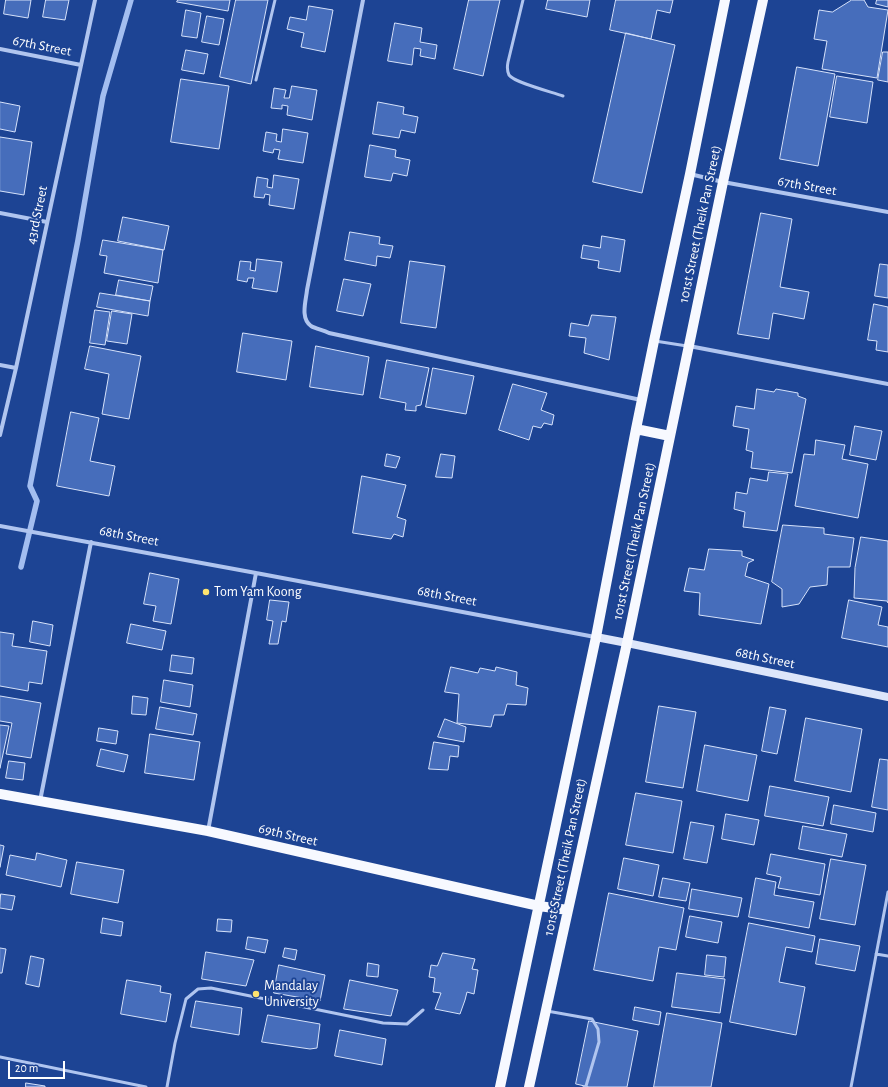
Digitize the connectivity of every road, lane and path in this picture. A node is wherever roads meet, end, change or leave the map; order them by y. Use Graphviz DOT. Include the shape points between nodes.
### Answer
graph roads {
  1 [pos="95,0"];
  2 [pos="275,0"];
  3 [pos="363,0"];
  4 [pos="523,0"];
  5 [pos="725,0"];
  6 [pos="763,0"];
  7 [pos="0,49"];
  8 [pos="81,65"];
  9 [pos="256,80"];
  10 [pos="563,96"];
  11 [pos="690,174"];
  12 [pos="723,182"];
  13 [pos="888,212"];
  14 [pos="0,213"];
  15 [pos="47,222"];
  16 [pos="654,340"];
  17 [pos="689,346"];
  18 [pos="0,365"];
  19 [pos="16,368"];
  20 [pos="888,384"];
  21 [pos="642,400"];
  22 [pos="636,429"];
  23 [pos="0,434"];
  24 [pos="670,436"];
  25 [pos="0,526"];
  26 [pos="91,542"];
  27 [pos="256,573"];
  28 [pos="596,637"];
  29 [pos="627,643"];
  30 [pos="888,697"];
  31 [pos="0,794"];
  32 [pos="40,801"];
  33 [pos="208,831"];
  34 [pos="888,892"];
  35 [pos="539,906"];
  36 [pos="568,910"];
  37 [pos="876,954"];
  38 [pos="888,956"];
  39 [pos="423,1010"];
  40 [pos="546,1010"];
  41 [pos="0,1057"];
  42 [pos="146,1087"];
  43 [pos="167,1087"];
  44 [pos="500,1087"];
  45 [pos="529,1087"];
  46 [pos="584,1087"];
  47 [pos="851,1087"];
  1 -- 8 [label="street, 43rd Street"];
  2 -- 9 [label="lane"];
  3 -- 21 [label="street" via="307,290 304,313 306,321 311,326 329,332"];
  4 -- 10 [label="lane" via="508,62 508,74 528,85"];
  5 -- 11 [label="main road, 101st Street (Theik Pan Street)"];
  6 -- 12 [label="main road, 101st Street (Theik Pan Street)"];
  7 -- 8 [label="street, 67th Street"];
  8 -- 15 [label="street, 43rd Street"];
  11 -- 12 [label="street, 67th Street"];
  11 -- 16 [label="main road, 101st Street (Theik Pan Street)"];
  12 -- 13 [label="street, 67th Street"];
  12 -- 17 [label="main road, 101st Street (Theik Pan Street)"];
  14 -- 15 [label="street"];
  15 -- 19 [label="street, 43rd Street"];
  16 -- 17 [label="lane"];
  16 -- 21 [label="main road, 101st Street (Theik Pan Street)"];
  17 -- 20 [label="street"];
  17 -- 24 [label="main road, 101st Street (Theik Pan Street)"];
  18 -- 19 [label="street"];
  19 -- 23 [label="street, 43rd Street"];
  21 -- 22 [label="main road, 101st Street (Theik Pan Street)"];
  22 -- 24 [label="main road"];
  22 -- 28 [label="main road, 101st Street (Theik Pan Street)"];
  24 -- 29 [label="main road, 101st Street (Theik Pan Street)"];
  25 -- 26 [label="street, 68th Street"];
  26 -- 27 [label="street, 68th Street"];
  26 -- 32 [label="street"];
  27 -- 28 [label="street, 68th Street"];
  27 -- 33 [label="street"];
  28 -- 29 [label="main road, 68th Street"];
  28 -- 35 [label="main road, 101st Street (Theik Pan Street)"];
  29 -- 30 [label="main road, 68th Street"];
  29 -- 36 [label="main road, 101st Street (Theik Pan Street)"];
  31 -- 32 [label="main road, 69th Street"];
  32 -- 33 [label="main road, 69th Street"];
  33 -- 35 [label="main road, 69th Street"];
  34 -- 37 [label="lane"];
  35 -- 36 [label="main road, 69th Street"];
  35 -- 44 [label="main road, 101st Street (Theik Pan Street)"];
  36 -- 40 [label="main road, 101st Street (Theik Pan Street)"];
  37 -- 38 [label="lane"];
  37 -- 47 [label="lane"];
  39 -- 43 [label="lane" via="407,1024 383,1023 211,988 198,989 186,999"];
  40 -- 45 [label="main road, 101st Street (Theik Pan Street)"];
  40 -- 46 [label="lane" via="592,1019 598,1029 599,1042"];
  41 -- 42 [label="lane"];
}
